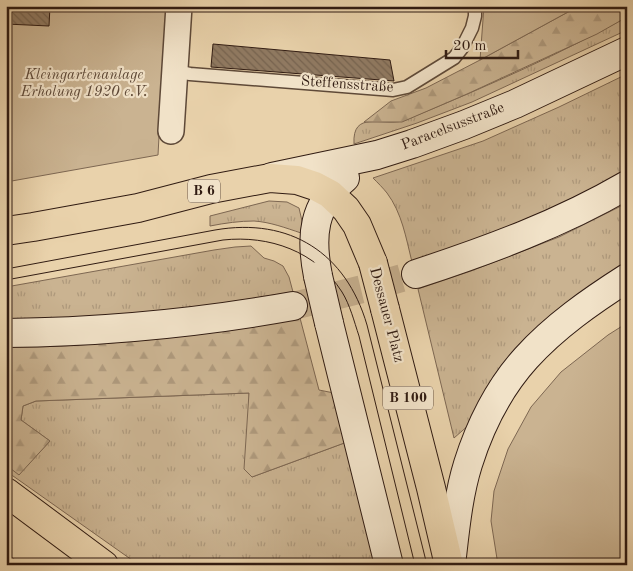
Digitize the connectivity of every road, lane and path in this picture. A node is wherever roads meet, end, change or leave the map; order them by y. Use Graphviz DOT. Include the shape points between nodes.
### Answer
graph roads {
  1 [pos="179,6"];
  2 [pos="475,6"];
  3 [pos="627,51"];
  4 [pos="175,70"];
  5 [pos="171,131"];
  6 [pos="377,155"];
  7 [pos="270,178"];
  8 [pos="627,185"];
  9 [pos="330,194"];
  10 [pos="6,231"];
  11 [pos="416,274"];
  12 [pos="627,278"];
  13 [pos="293,306"];
  14 [pos="6,333"];
  15 [pos="6,492"];
  16 [pos="104,565"];
  17 [pos="388,565"];
  18 [pos="450,565"];
  1 -- 4 [label="street"];
  2 -- 4 [label="lane, Steffensstraße" via="472,28 454,58 408,87 393,90 190,74"];
  3 -- 6 [label="main road, Paracelsusstraße" via="464,125"];
  4 -- 5 [label="street"];
  6 -- 7 [label="main road, Paracelsusstraße"];
  6 -- 9 [label="main road" via="353,171"];
  7 -- 9 [label="main road, Paracelsusstraße" via="297,180"];
  7 -- 10 [label="main road, Paracelsusstraße / B 6" via="138,208"];
  8 -- 11 [label="main road" via="538,230"];
  9 -- 17 [label="main road, bridge" via="317,216 314,230 318,276"];
  9 -- 18 [label="main road, Dessauer Platz / B 100, bridge" via="346,208 357,225 373,263"];
  12 -- 18 [label="main road" via="554,330 507,383 476,442 468,466"];
  13 -- 14 [label="main road" via="140,327"];
  15 -- 16 [label="main road"];
}
